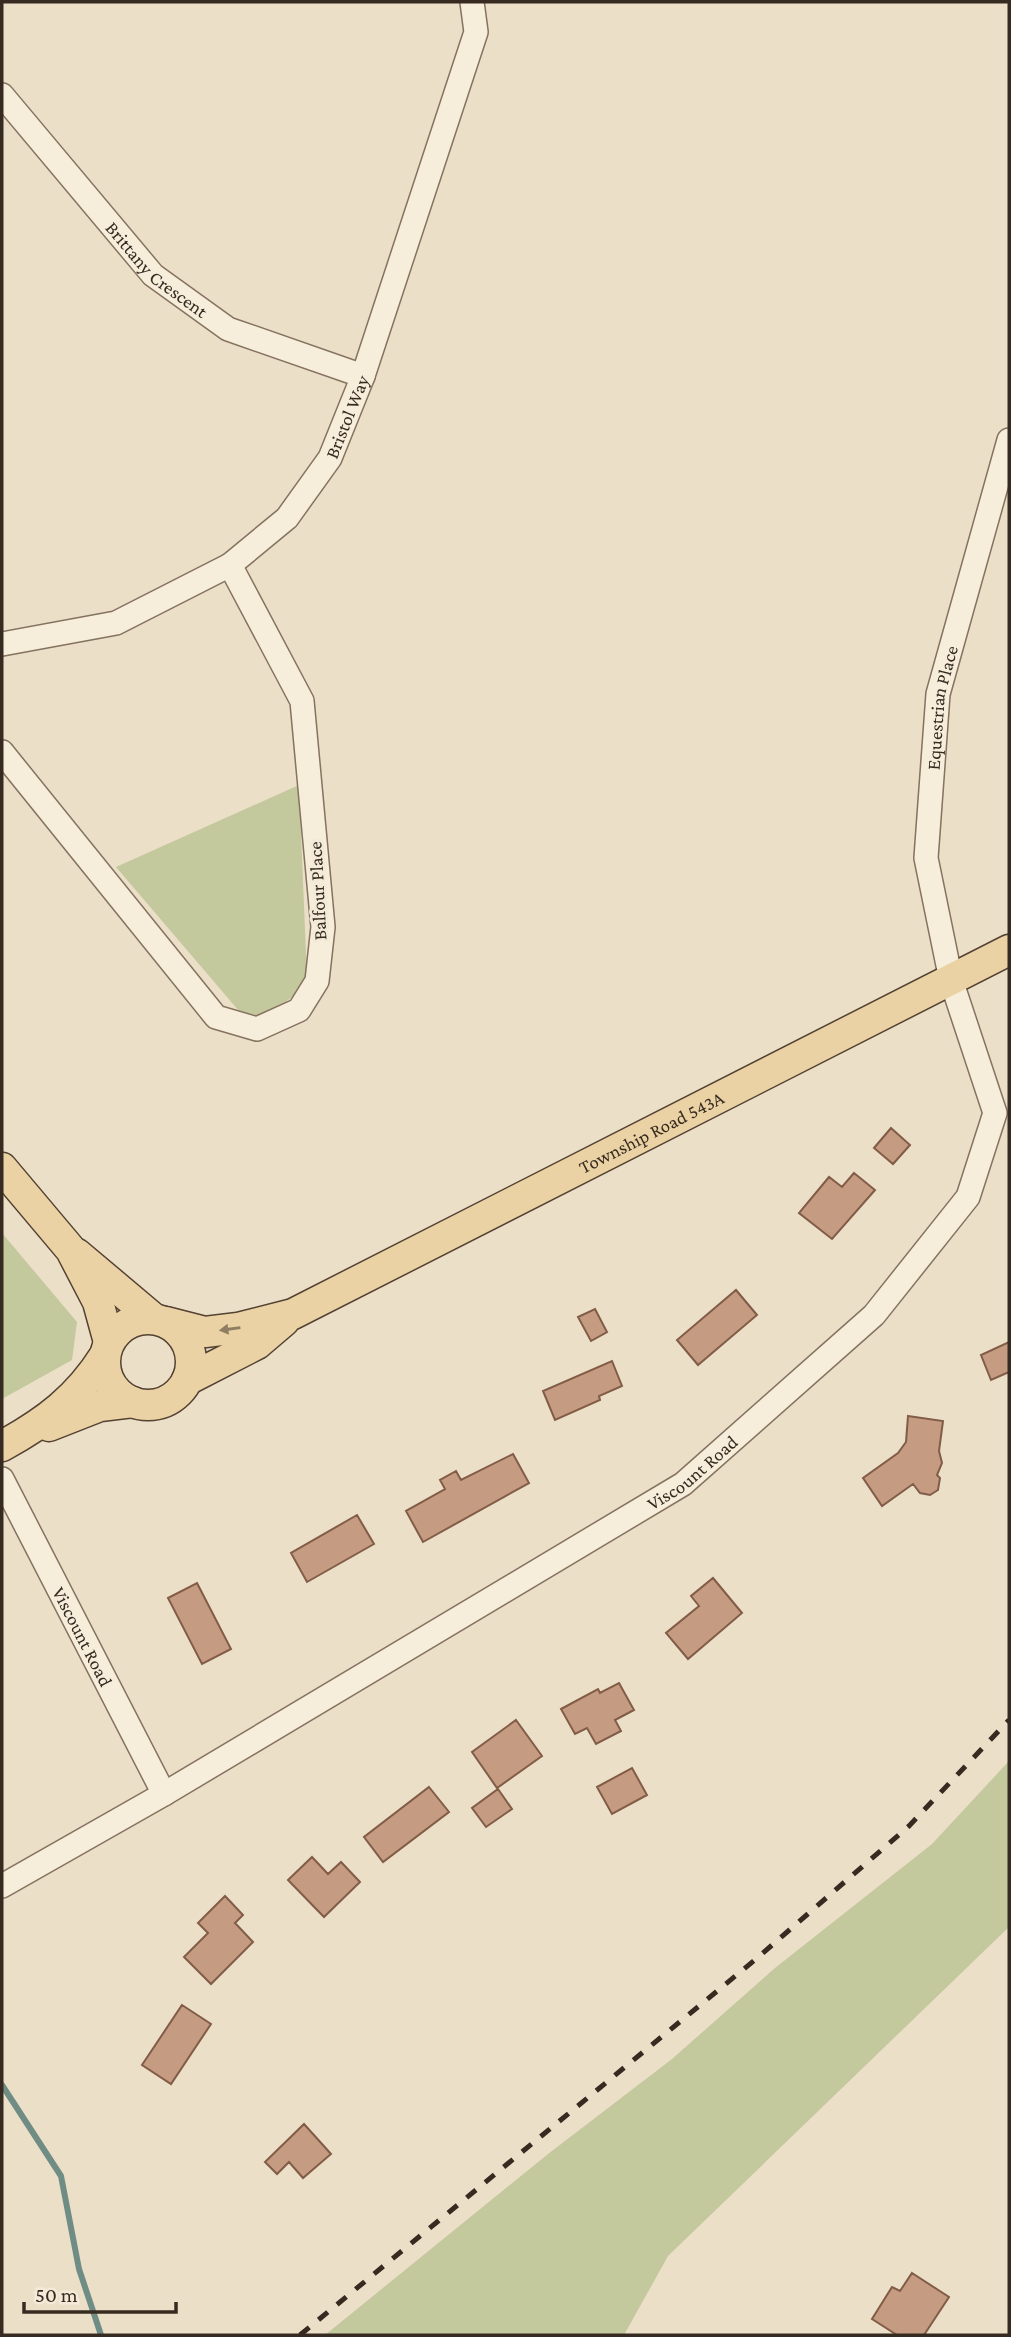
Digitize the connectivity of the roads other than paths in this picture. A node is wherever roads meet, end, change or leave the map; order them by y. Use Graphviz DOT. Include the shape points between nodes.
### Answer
graph roads {
  1 [pos="472,2"];
  2 [pos="2,95"];
  3 [pos="363,376"];
  4 [pos="1009,440"];
  5 [pos="230,565"];
  6 [pos="2,645"];
  7 [pos="2,752"];
  8 [pos="1009,950"];
  9 [pos="951,980"];
  10 [pos="2,1168"];
  11 [pos="71,1250"];
  12 [pos="293,1314"];
  13 [pos="160,1320"];
  14 [pos="107,1349"];
  15 [pos="187,1380"];
  16 [pos="133,1402"];
  17 [pos="32,1430"];
  18 [pos="2,1446"];
  19 [pos="2,1479"];
  20 [pos="163,1794"];
  21 [pos="2,1886"];
  1 -- 3 [label="street, Bristol Way" via="477,32"];
  2 -- 3 [label="street, Brittany Crescent" via="153,275 228,329"];
  3 -- 5 [label="street, Bristol Way" via="330,458 287,518"];
  4 -- 9 [label="street, Equestrian Place" via="938,694 926,858"];
  5 -- 6 [label="street, Bristol Way" via="116,623"];
  5 -- 7 [label="street, Balfour Place" via="302,701 323,927 317,981 299,1010 257,1029 216,1017"];
  8 -- 9 [label="main road, Township Road 543A"];
  9 -- 12 [label="main road, Township Road 543A"];
  9 -- 20 [label="street, Viscount Road" via="995,1113 968,1197 874,1315 682,1484"];
  10 -- 11 [label="main road"];
  11 -- 13 [label="main road"];
  11 -- 14 [label="main road" via="97,1302"];
  12 -- 13 [label="main road, Township Road 543A, one-way" via="205,1332"];
  12 -- 15 [label="main road, Township Road 543A" via="257,1344"];
  13 -- 14 [label="main road" via="127,1324"];
  13 -- 15 [label="main road" via="186,1340 191,1367"];
  14 -- 16 [label="main road" via="105,1370 110,1384"];
  14 -- 17 [label="main road" via="85,1386"];
  15 -- 16 [label="main road" via="170,1399 146,1405"];
  16 -- 17 [label="main road" via="100,1406 69,1421"];
  17 -- 18 [label="main road"];
  19 -- 20 [label="street, Viscount Road"];
  20 -- 21 [label="street, Viscount Road"];
}
